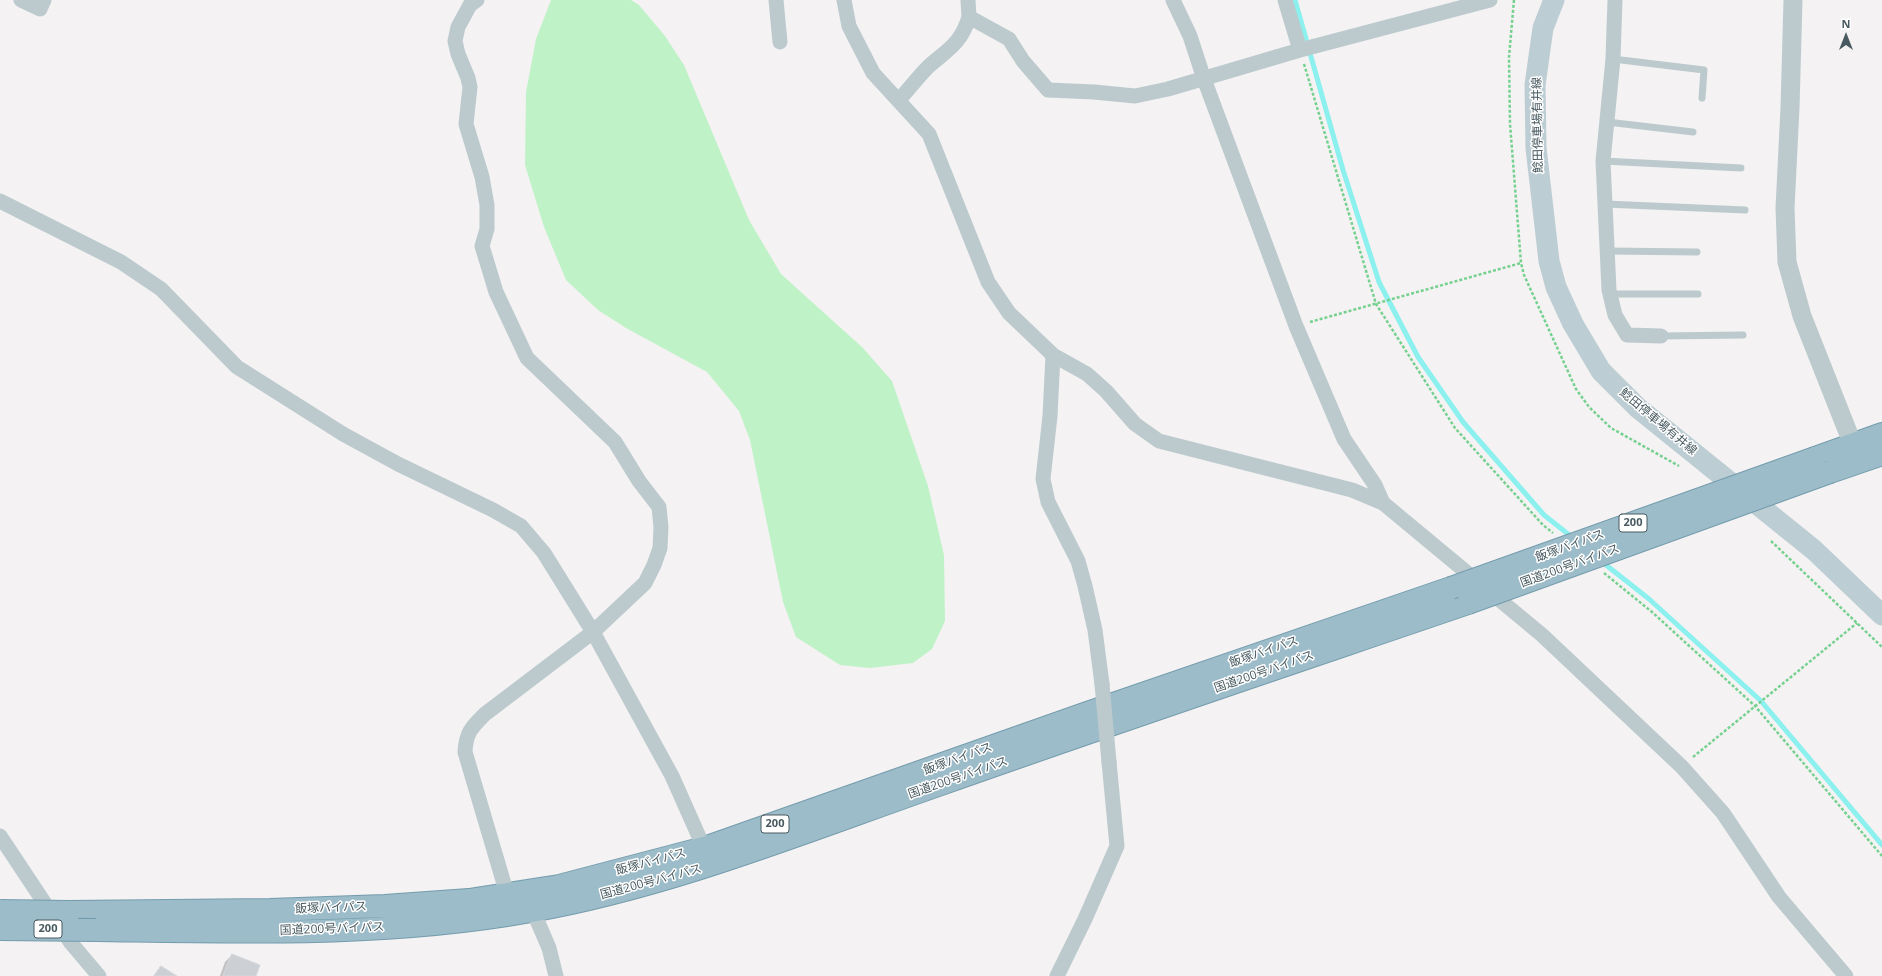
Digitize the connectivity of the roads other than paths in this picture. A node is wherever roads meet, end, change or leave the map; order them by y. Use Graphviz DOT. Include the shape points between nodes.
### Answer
graph roads {
  1 [pos="21,0"];
  2 [pos="44,0"];
  3 [pos="477,0"];
  4 [pos="776,0"];
  5 [pos="844,0"];
  6 [pos="968,0"];
  7 [pos="1173,0"];
  8 [pos="1285,0"];
  9 [pos="1490,0"];
  10 [pos="1554,0"];
  11 [pos="1615,0"];
  12 [pos="1793,0"];
  13 [pos="969,17"];
  14 [pos="780,42"];
  15 [pos="1300,50"];
  16 [pos="1613,59"];
  17 [pos="1204,79"];
  18 [pos="1702,98"];
  19 [pos="899,100"];
  20 [pos="1607,122"];
  21 [pos="1693,132"];
  22 [pos="1603,161"];
  23 [pos="1741,168"];
  24 [pos="0,201"];
  25 [pos="1605,204"];
  26 [pos="1744,210"];
  27 [pos="1608,251"];
  28 [pos="1697,252"];
  29 [pos="1610,294"];
  30 [pos="1698,294"];
  31 [pos="1743,335"];
  32 [pos="1661,336"];
  33 [pos="1053,355"];
  34 [pos="1882,434"];
  35 [pos="1853,445"];
  36 [pos="1882,454"];
  37 [pos="1822,465"];
  38 [pos="1383,503"];
  39 [pos="1882,615"];
  40 [pos="593,632"];
  41 [pos="0,836"];
  42 [pos="704,848"];
  43 [pos="507,894"];
  44 [pos="0,911"];
  45 [pos="533,911"];
  46 [pos="0,929"];
  47 [pos="99,976"];
  48 [pos="556,976"];
  49 [pos="1057,976"];
  50 [pos="1846,976"];
  1 -- 2 [label="street" via="40,9"];
  3 -- 40 [label="street" via="470,5 458,27 455,41 469,83 466,124 482,177 487,205 487,229 482,246 496,292 527,358 615,442 659,507 660,548 654,565 644,583"];
  4 -- 14 [label="street"];
  5 -- 19 [label="street" via="849,26 873,73"];
  6 -- 13 [label="street"];
  7 -- 17 [label="street" via="1190,36"];
  8 -- 15 [label="street"];
  9 -- 15 [label="street"];
  10 -- 39 [label="main road, 鯰田停車場有井線" via="1543,28 1535,86 1536,148 1549,261 1556,287 1573,324 1601,371 1638,408 1814,550"];
  11 -- 16 [label="street"];
  12 -- 35 [label="street" via="1785,208 1787,262 1802,316"];
  13 -- 17 [label="street" via="1008,39 1048,90 1135,96"];
  13 -- 19 [label="street" via="965,30 951,49 928,67"];
  15 -- 17 [label="street"];
  16 -- 18 [label="lane" via="1704,70"];
  16 -- 20 [label="street"];
  17 -- 38 [label="street" via="1296,326 1344,438 1375,485"];
  19 -- 33 [label="street" via="929,134 988,282 1009,313"];
  20 -- 21 [label="lane"];
  20 -- 22 [label="street"];
  22 -- 23 [label="lane"];
  22 -- 25 [label="street"];
  24 -- 40 [label="street" via="121,262 161,289 237,367 343,434 521,526 544,553"];
  25 -- 26 [label="lane"];
  25 -- 27 [label="street"];
  27 -- 28 [label="lane"];
  27 -- 29 [label="street"];
  29 -- 30 [label="lane"];
  29 -- 32 [label="street" via="1615,315 1627,335"];
  31 -- 32 [label="lane"];
  33 -- 38 [label="street" via="1087,374 1135,424 1159,441 1352,490"];
  33 -- 49 [label="street, bridge" via="1043,479 1048,502 1078,561 1095,630 1117,846"];
  34 -- 35 [label="highway, 飯塚バイパス / 200"];
  35 -- 37 [label="highway, 飯塚バイパス / 200"];
  36 -- 37 [label="highway, 国道200号バイパス / 200"];
  37 -- 42 [label="highway, 飯塚バイパス / 200, bridge" via="1451,588"];
  37 -- 45 [label="highway, 国道200号バイパス / 200, bridge" via="1468,603 710,865 612,893"];
  38 -- 50 [label="street" via="1542,635 1682,767 1723,813 1779,897"];
  40 -- 42 [label="street" via="672,776"];
  40 -- 43 [label="street" via="485,714 466,738 465,752"];
  41 -- 47 [label="street" via="71,943"];
  42 -- 43 [label="highway, 飯塚バイパス / 200" via="559,886"];
  43 -- 44 [label="highway, 飯塚バイパス / 200, bridge" via="469,900 385,906 270,910"];
  43 -- 45 [label="street"];
  45 -- 46 [label="highway, 国道200号バイパス / 200, bridge" via="444,924 363,928 214,931"];
  45 -- 48 [label="street" via="549,948"];
}
